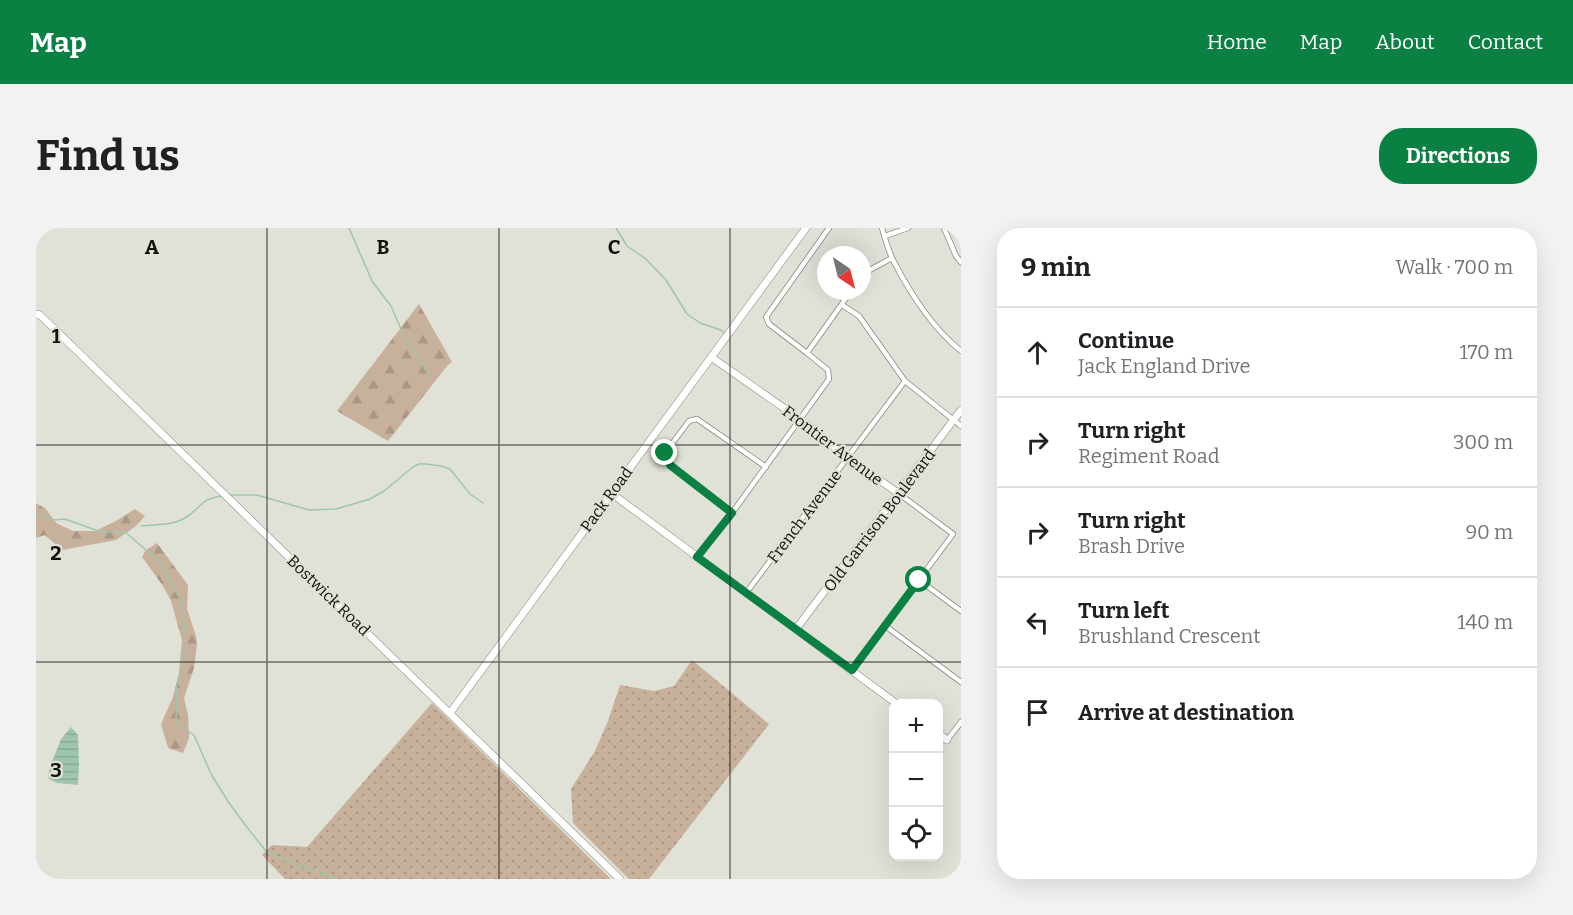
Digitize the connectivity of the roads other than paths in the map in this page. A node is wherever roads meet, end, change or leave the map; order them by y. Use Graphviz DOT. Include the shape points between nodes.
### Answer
graph roads {
  1 [pos="806,228"];
  2 [pos="829,228"];
  3 [pos="882,228"];
  4 [pos="908,228"];
  5 [pos="944,228"];
  6 [pos="885,237"];
  7 [pos="892,258"];
  8 [pos="961,262"];
  9 [pos="871,269"];
  10 [pos="845,300"];
  11 [pos="842,305"];
  12 [pos="36,314"];
  13 [pos="961,351"];
  14 [pos="807,353"];
  15 [pos="711,357"];
  16 [pos="905,381"];
  17 [pos="961,410"];
  18 [pos="801,420"];
  19 [pos="954,421"];
  20 [pos="961,426"];
  21 [pos="848,458"];
  22 [pos="766,467"];
  23 [pos="611,493"];
  24 [pos="898,493"];
  25 [pos="732,513"];
  26 [pos="697,557"];
  27 [pos="919,580"];
  28 [pos="746,593"];
  29 [pos="961,611"];
  30 [pos="885,625"];
  31 [pos="796,629"];
  32 [pos="852,670"];
  33 [pos="961,682"];
  34 [pos="890,699"];
  35 [pos="450,713"];
  36 [pos="961,722"];
  37 [pos="943,737"];
  38 [pos="947,740"];
  39 [pos="620,879"];
  1 -- 15 [label="street, Pack Road"];
  2 -- 14 [label="street" via="766,317 769,324"];
  3 -- 6 [label="street"];
  4 -- 6 [label="street"];
  5 -- 8 [label="street"];
  6 -- 7 [label="street"];
  7 -- 9 [label="street"];
  7 -- 13 [label="street" via="925,315"];
  10 -- 11 [label="street"];
  11 -- 14 [label="street"];
  11 -- 16 [label="street" via="859,316"];
  12 -- 35 [label="street, Bostwick Road"];
  14 -- 18 [label="street" via="828,370 829,379"];
  15 -- 18 [label="street, Frontier Avenue"];
  15 -- 23 [label="street, Pack Road"];
  16 -- 19 [label="street"];
  16 -- 21 [label="street, French Avenue"];
  17 -- 19 [label="street, Old Garrison Boulevard"];
  18 -- 21 [label="street, Frontier Avenue"];
  18 -- 22 [label="street"];
  19 -- 20 [label="street"];
  19 -- 24 [label="street, Old Garrison Boulevard"];
  21 -- 24 [label="street, Frontier Avenue"];
  21 -- 28 [label="street, French Avenue"];
  22 -- 25 [label="street"];
  22 -- 25 [label="street" via="697,419 689,421 665,453 670,465"];
  23 -- 26 [label="street"];
  23 -- 35 [label="street, Pack Road"];
  24 -- 27 [label="street, Frontier Avenue" via="953,534"];
  24 -- 31 [label="street, Old Garrison Boulevard"];
  25 -- 26 [label="street"];
  26 -- 28 [label="street"];
  27 -- 29 [label="street"];
  27 -- 30 [label="street"];
  28 -- 31 [label="street"];
  30 -- 32 [label="street"];
  30 -- 33 [label="street"];
  31 -- 32 [label="street"];
  32 -- 34 [label="street"];
  35 -- 39 [label="street, Bostwick Road"];
  36 -- 38 [label="street"];
  37 -- 38 [label="street"];
}
